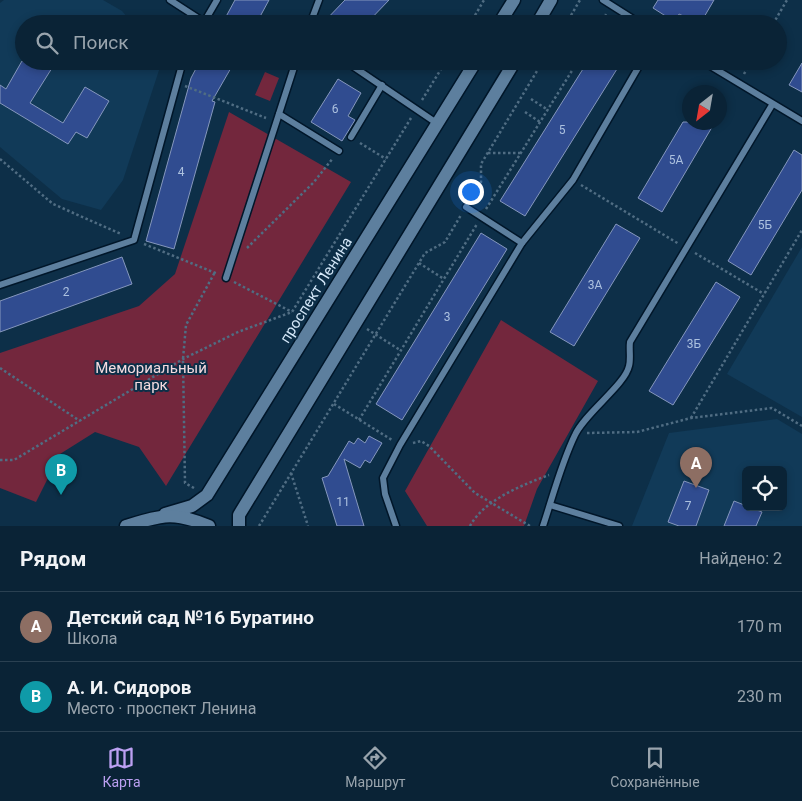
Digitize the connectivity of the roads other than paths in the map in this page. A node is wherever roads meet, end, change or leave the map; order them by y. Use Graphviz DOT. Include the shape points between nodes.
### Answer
graph roads {
  1 [pos="170,0"];
  2 [pos="218,0"];
  3 [pos="319,0"];
  4 [pos="514,0"];
  5 [pos="551,0"];
  6 [pos="603,0"];
  7 [pos="192,15"];
  8 [pos="208,15"];
  9 [pos="313,15"];
  10 [pos="505,15"];
  11 [pos="542,15"];
  12 [pos="627,15"];
  13 [pos="181,70"];
  14 [pos="293,70"];
  15 [pos="358,70"];
  16 [pos="471,70"];
  17 [pos="510,70"];
  18 [pos="637,70"];
  19 [pos="716,70"];
  20 [pos="382,86"];
  21 [pos="772,105"];
  22 [pos="279,114"];
  23 [pos="802,121"];
  24 [pos="438,124"];
  25 [pos="351,137"];
  26 [pos="339,151"];
  27 [pos="466,207"];
  28 [pos="522,243"];
  29 [pos="226,278"];
  30 [pos="0,285"];
  31 [pos="550,506"];
  32 [pos="165,514"];
  33 [pos="126,526"];
  34 [pos="209,526"];
  35 [pos="239,526"];
  36 [pos="396,526"];
  37 [pos="543,526"];
  38 [pos="619,526"];
  1 -- 7 [label="lane"];
  2 -- 8 [label="lane"];
  3 -- 9 [label="lane"];
  4 -- 10 [label="main road"];
  5 -- 11 [label="main road"];
  6 -- 12 [label="lane"];
  13 -- 30 [label="lane" via="134,240"];
  14 -- 22 [label="lane"];
  15 -- 20 [label="lane"];
  16 -- 24 [label="main road, проспект Ленина"];
  17 -- 35 [label="main road" via="238,515"];
  18 -- 28 [label="lane" via="573,180"];
  19 -- 21 [label="lane"];
  20 -- 24 [label="lane"];
  20 -- 25 [label="lane"];
  21 -- 23 [label="lane"];
  21 -- 31 [label="lane" via="630,342 629,366 619,384 604,397 576,433"];
  22 -- 26 [label="lane"];
  22 -- 29 [label="lane"];
  24 -- 32 [label="main road, проспект Ленина" via="207,495 192,506"];
  27 -- 28 [label="lane"];
  28 -- 36 [label="lane" via="383,478"];
  31 -- 37 [label="lane"];
  31 -- 38 [label="lane"];
  32 -- 33 [label="main road, проспект Ленина"];
  32 -- 34 [label="main road" via="188,517"];
}
